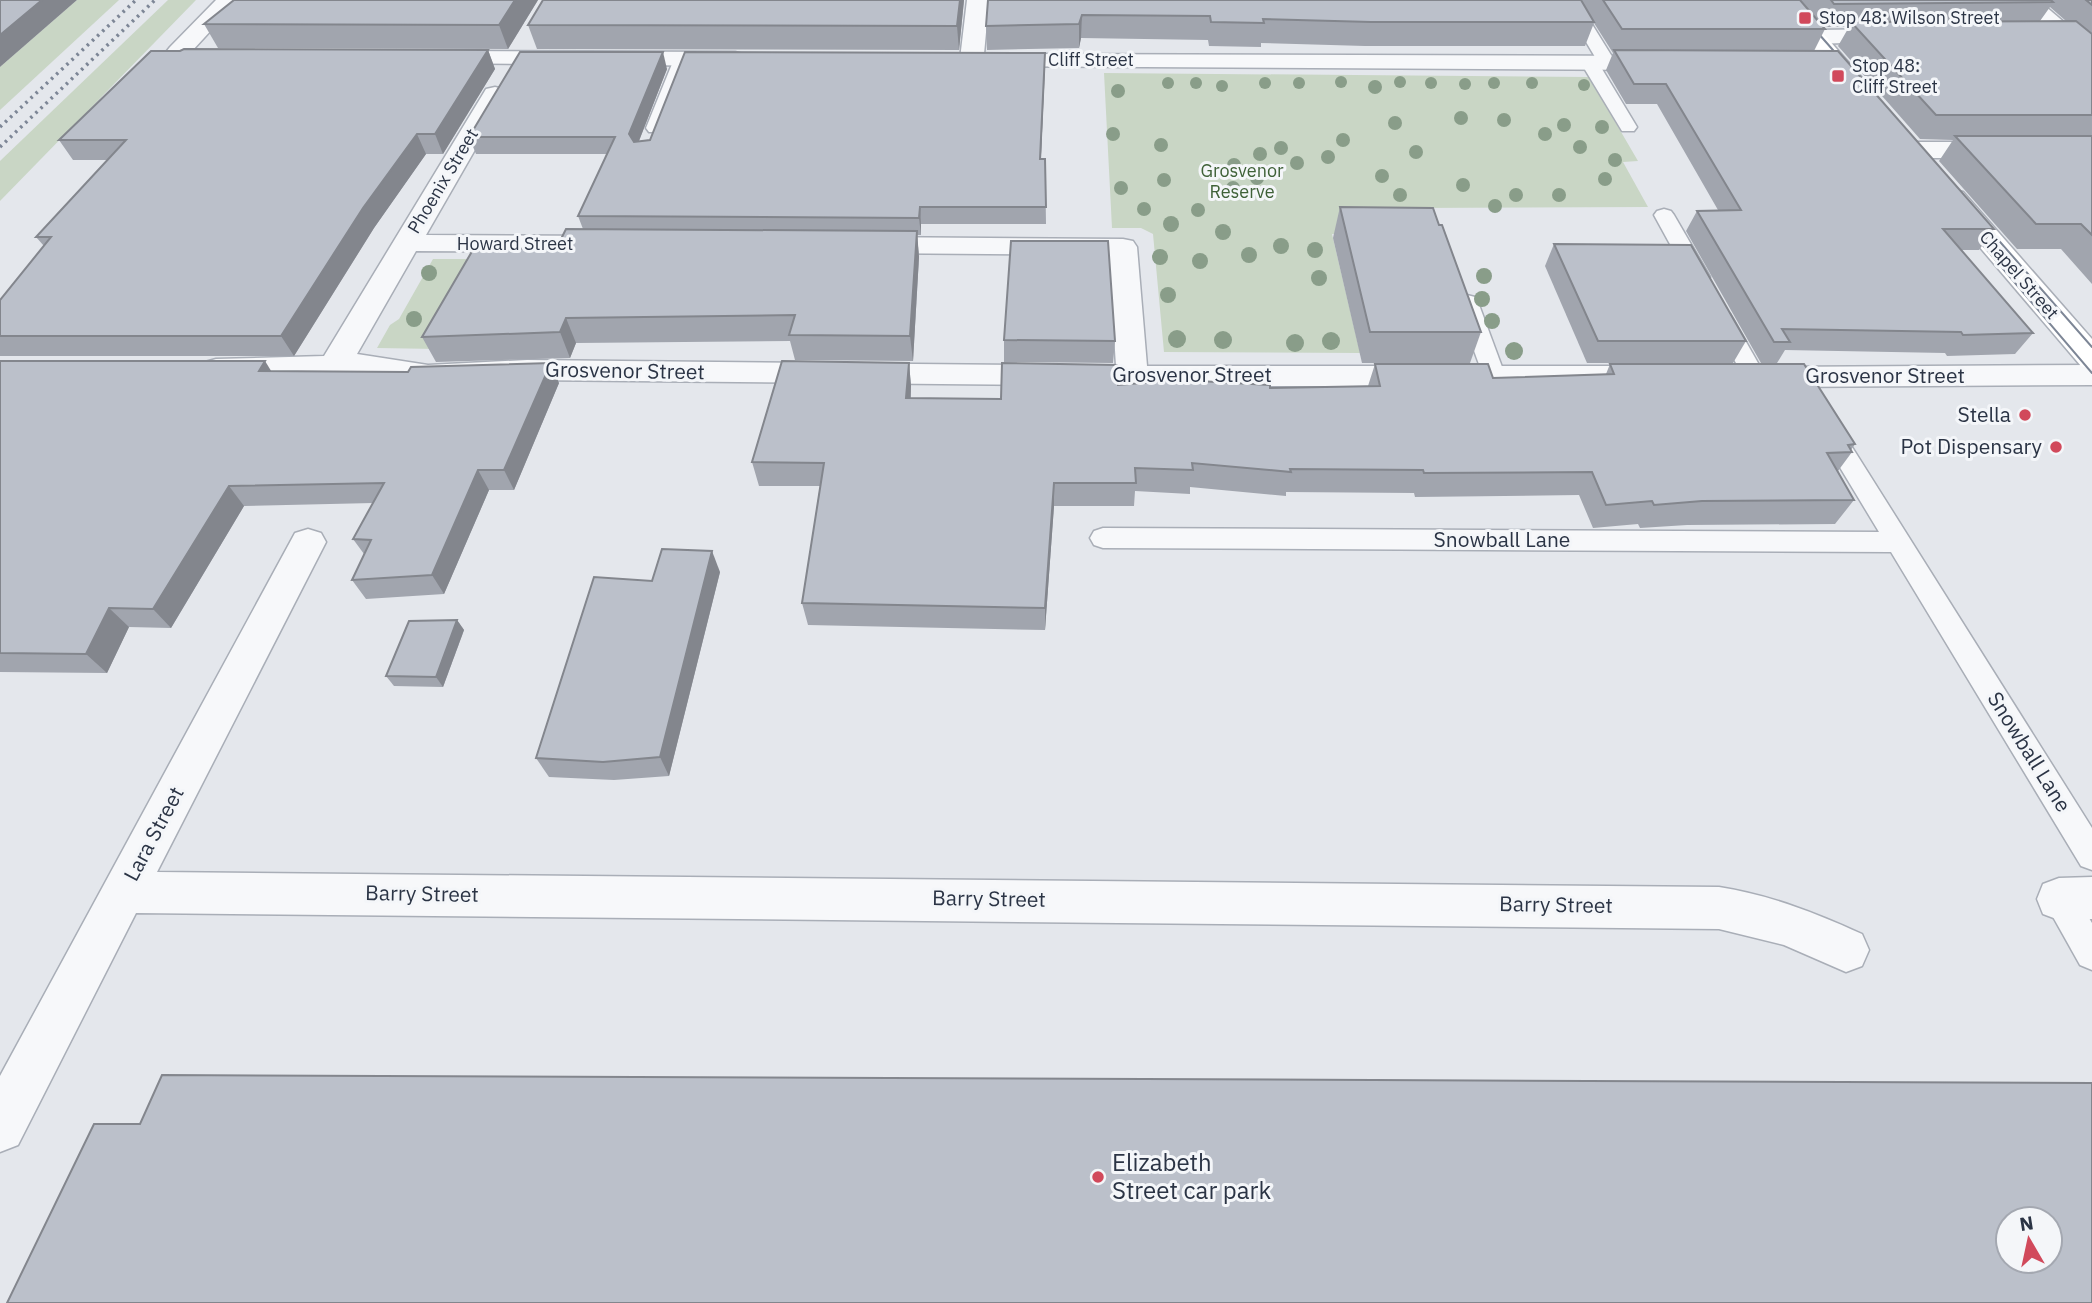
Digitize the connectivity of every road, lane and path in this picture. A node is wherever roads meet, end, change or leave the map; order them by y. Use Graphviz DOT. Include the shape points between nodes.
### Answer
graph roads {
  1 [pos="228,0"];
  2 [pos="978,0"];
  3 [pos="1569,0"];
  4 [pos="1782,0"];
  5 [pos="2025,0"];
  6 [pos="2046,0"];
  7 [pos="2092,33"];
  8 [pos="2036,35"];
  9 [pos="2064,35"];
  10 [pos="1915,36"];
  11 [pos="1814,37"];
  12 [pos="522,49"];
  13 [pos="248,58"];
  14 [pos="422,58"];
  15 [pos="2092,58"];
  16 [pos="682,59"];
  17 [pos="751,59"];
  18 [pos="945,59"];
  19 [pos="972,59"];
  20 [pos="1598,63"];
  21 [pos="1690,63"];
  22 [pos="1801,63"];
  23 [pos="1836,63"];
  24 [pos="1628,127"];
  25 [pos="1894,131"];
  26 [pos="650,141"];
  27 [pos="2092,150"];
  28 [pos="1664,215"];
  29 [pos="406,243"];
  30 [pos="642,244"];
  31 [pos="834,245"];
  32 [pos="1460,284"];
  33 [pos="2092,359"];
  34 [pos="335,363"];
  35 [pos="193,369"];
  36 [pos="1494,375"];
  37 [pos="2092,375"];
  38 [pos="1132,376"];
  39 [pos="1644,376"];
  40 [pos="1741,377"];
  41 [pos="1796,377"];
  42 [pos="1103,538"];
  43 [pos="308,542"];
  44 [pos="1900,542"];
  45 [pos="2092,856"];
  46 [pos="124,891"];
  47 [pos="2076,899"];
  48 [pos="1846,950"];
  49 [pos="2092,954"];
  50 [pos="0,1127"];
  1 -- 13 [label="street" via="179,55"];
  2 -- 19 [label="street"];
  3 -- 20 [label="lane"];
  4 -- 11 [label="street, Chapel Street"];
  5 -- 9 [label="street"];
  6 -- 7 [label="street"];
  8 -- 9 [label="street"];
  9 -- 15 [label="street"];
  10 -- 11 [label="street"];
  11 -- 23 [label="street, Chapel Street"];
  12 -- 14 [label="street"];
  12 -- 16 [label="street"];
  12 -- 29 [label="street, Phoenix Street"];
  16 -- 17 [label="street"];
  16 -- 26 [label="lane"];
  18 -- 19 [label="street, Cliff Street"];
  19 -- 20 [label="street, Cliff Street"];
  20 -- 21 [label="street, Cliff Street"];
  20 -- 24 [label="lane"];
  22 -- 23 [label="street"];
  23 -- 25 [label="street, Chapel Street"];
  25 -- 27 [label="street"];
  25 -- 33 [label="street, Chapel Street"];
  28 -- 40 [label="lane"];
  29 -- 30 [label="street, Howard Street"];
  29 -- 34 [label="street, Phoenix Street"];
  31 -- 38 [label="street" via="1124,247"];
  32 -- 36 [label="lane"];
  34 -- 35 [label="street, Grosvenor Street" via="303,369"];
  34 -- 38 [label="street, Grosvenor Street" via="428,375 527,370"];
  36 -- 38 [label="street, Grosvenor Street"];
  36 -- 39 [label="street, Grosvenor Street"];
  37 -- 41 [label="street, Grosvenor Street"];
  40 -- 41 [label="street, Grosvenor Street"];
  41 -- 44 [label="lane, Snowball Lane"];
  42 -- 44 [label="lane, Snowball Lane"];
  43 -- 46 [label="street, Lara Street"];
  44 -- 45 [label="lane, Snowball Lane"];
  46 -- 48 [label="street, Barry Street" via="1719,908 1766,915"];
  46 -- 50 [label="street, Lara Street"];
  47 -- 49 [label="lane"];
}
